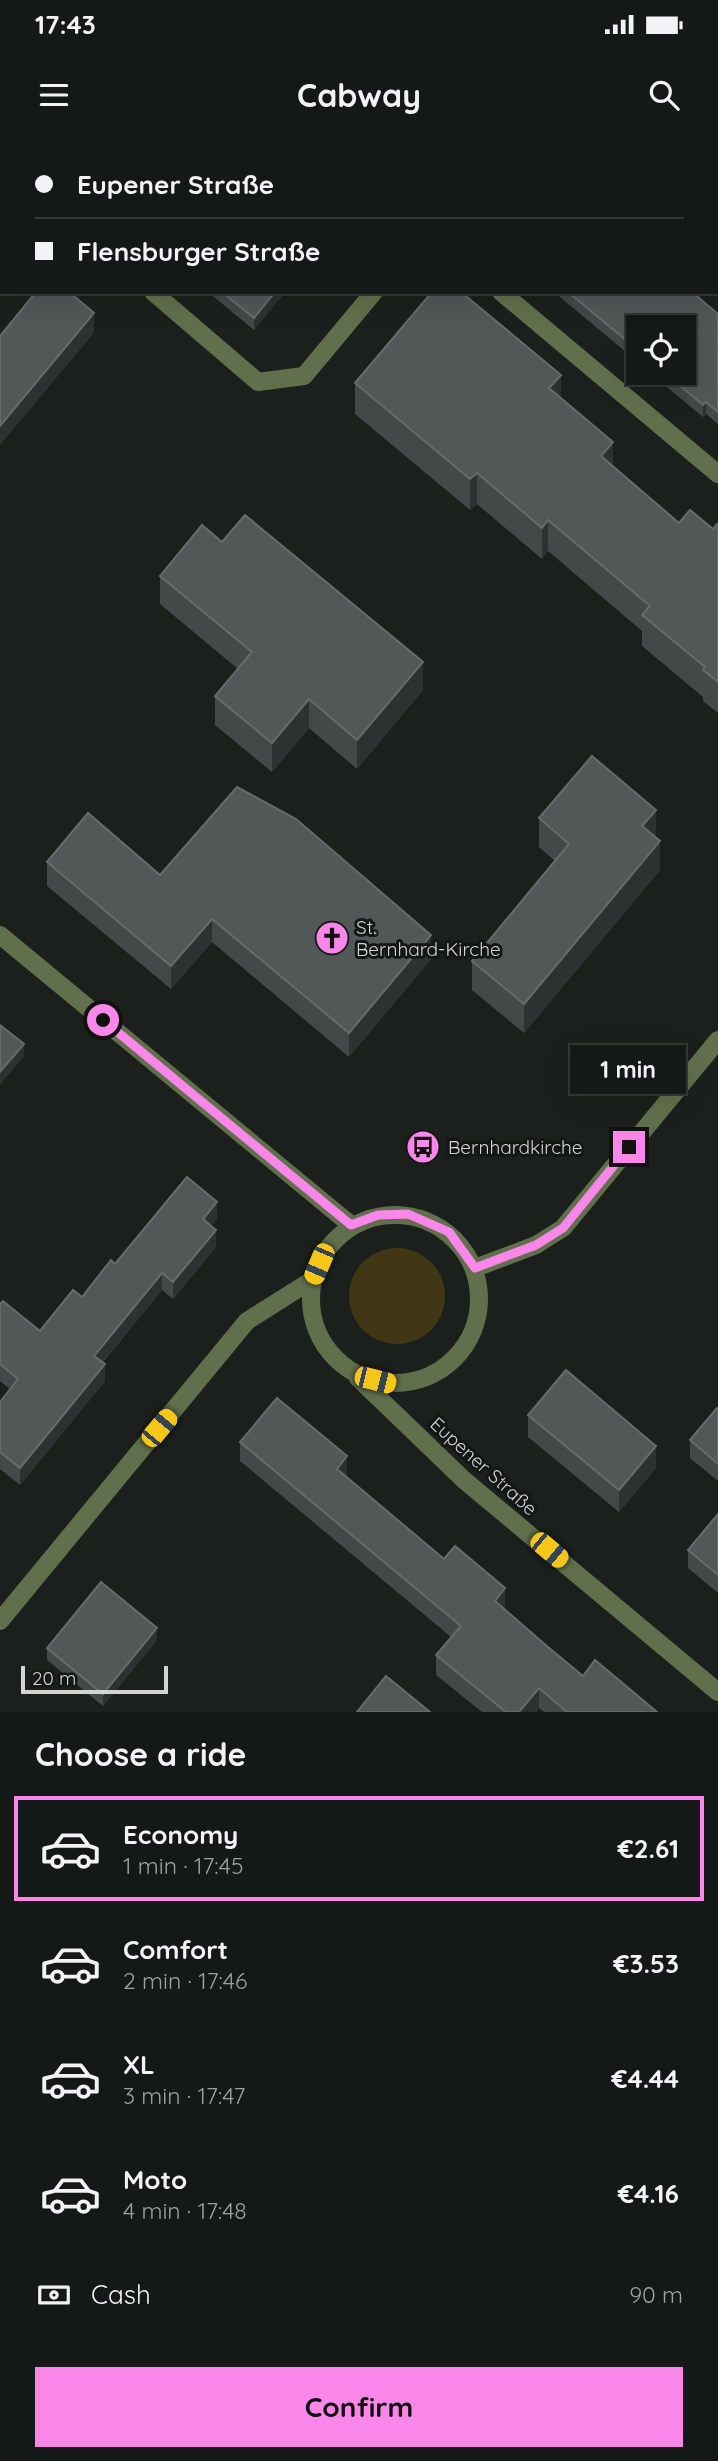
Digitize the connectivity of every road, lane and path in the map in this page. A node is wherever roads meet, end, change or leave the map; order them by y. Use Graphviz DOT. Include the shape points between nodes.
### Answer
graph roads {
  1 [pos="155,294"];
  2 [pos="372,294"];
  3 [pos="503,294"];
  4 [pos="718,474"];
  5 [pos="0,935"];
  6 [pos="718,1040"];
  7 [pos="351,1225"];
  8 [pos="475,1268"];
  9 [pos="312,1280"];
  10 [pos="355,1375"];
  11 [pos="0,1621"];
  12 [pos="718,1692"];
  1 -- 2 [label="street" via="258,382 304,376"];
  3 -- 4 [label="street"];
  5 -- 7 [label="street"];
  6 -- 8 [label="street" via="563,1228 536,1245"];
  7 -- 8 [label="street" via="378,1215 408,1214 449,1232"];
  7 -- 9 [label="street" via="326,1248"];
  8 -- 10 [label="street" via="481,1309 466,1348 436,1375 395,1385"];
  9 -- 10 [label="street" via="311,1317 327,1351"];
  9 -- 11 [label="street" via="247,1321"];
  10 -- 12 [label="street, Eupener Straße" via="464,1480"];
}
